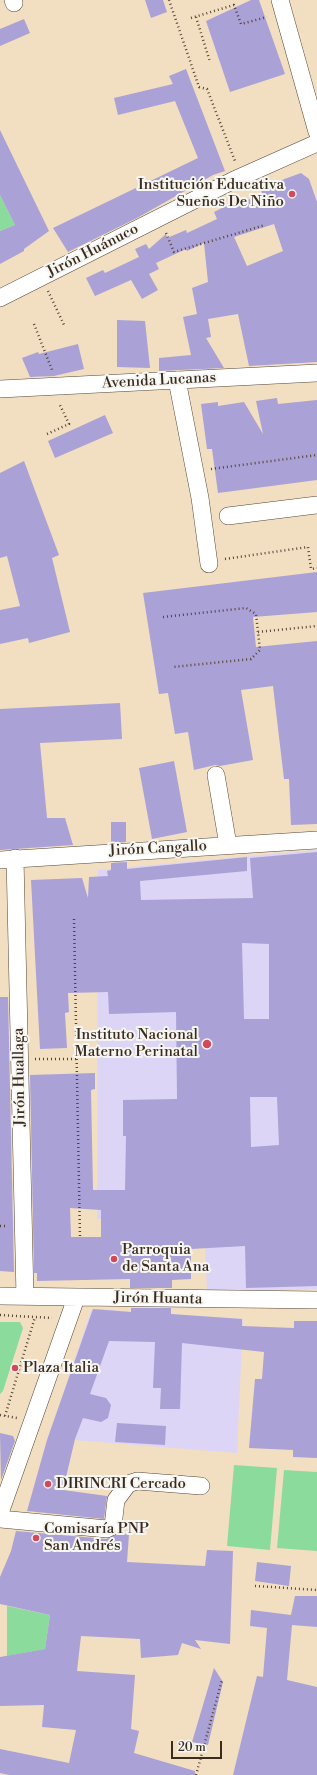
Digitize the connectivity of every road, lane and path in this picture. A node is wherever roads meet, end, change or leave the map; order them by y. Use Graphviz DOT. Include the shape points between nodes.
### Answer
graph roads {
  1 [pos="168,0"];
  2 [pos="282,6"];
  3 [pos="196,17"];
  4 [pos="191,18"];
  5 [pos="210,62"];
  6 [pos="317,132"];
  7 [pos="317,143"];
  8 [pos="241,177"];
  9 [pos="158,218"];
  10 [pos="265,224"];
  11 [pos="41,277"];
  12 [pos="0,298"];
  13 [pos="34,324"];
  14 [pos="66,326"];
  15 [pos="317,373"];
  16 [pos="177,380"];
  17 [pos="55,387"];
  18 [pos="0,390"];
  19 [pos="47,434"];
  20 [pos="317,455"];
  21 [pos="210,469"];
  22 [pos="317,505"];
  23 [pos="228,516"];
  24 [pos="217,561"];
  25 [pos="317,568"];
  26 [pos="163,617"];
  27 [pos="317,626"];
  28 [pos="258,632"];
  29 [pos="173,667"];
  30 [pos="216,775"];
  31 [pos="317,840"];
  32 [pos="228,845"];
  33 [pos="7,859"];
  34 [pos="74,919"];
  35 [pos="77,1059"];
  36 [pos="20,1060"];
  37 [pos="80,1237"];
  38 [pos="0,1296"];
  39 [pos="25,1297"];
  40 [pos="76,1298"];
  41 [pos="317,1300"];
  42 [pos="0,1316"];
  43 [pos="35,1317"];
  44 [pos="69,1318"];
  45 [pos="5,1416"];
  46 [pos="201,1486"];
  47 [pos="0,1513"];
  48 [pos="0,1519"];
  49 [pos="255,1586"];
  50 [pos="317,1590"];
  51 [pos="222,1680"];
  52 [pos="196,1775"];
  1 -- 8 [label="path" via="199,87 207,89"];
  2 -- 3 [label="path" via="241,24 234,6"];
  2 -- 6 [label="street"];
  3 -- 4 [label="path"];
  3 -- 5 [label="path"];
  7 -- 8 [label="street, Jirón Huánuco"];
  8 -- 9 [label="street, Jirón Huánuco"];
  9 -- 10 [label="path" via="174,252"];
  9 -- 11 [label="street, Jirón Huánuco"];
  11 -- 12 [label="street, Jirón Huánuco"];
  11 -- 14 [label="path"];
  13 -- 17 [label="path"];
  15 -- 16 [label="street, Avenida Lucanas"];
  16 -- 17 [label="street, Avenida Lucanas"];
  16 -- 24 [label="street" via="200,498"];
  17 -- 18 [label="street, Avenida Lucanas"];
  17 -- 19 [label="path" via="69,424"];
  20 -- 21 [label="path"];
  22 -- 23 [label="street"];
  24 -- 25 [label="path" via="308,547 311,569"];
  26 -- 28 [label="path" via="246,608 256,614"];
  27 -- 28 [label="path"];
  28 -- 29 [label="path" via="260,650 252,660"];
  30 -- 32 [label="street"];
  31 -- 32 [label="street, Jirón Cangallo"];
  32 -- 33 [label="street, Jirón Cangallo"];
  33 -- 36 [label="street, Jirón Huallaga"];
  34 -- 35 [label="path"];
  35 -- 36 [label="path"];
  35 -- 37 [label="path"];
  36 -- 39 [label="street, Jirón Huallaga"];
  38 -- 39 [label="street, Jirón Huanta"];
  39 -- 40 [label="street, Jirón Huanta"];
  40 -- 41 [label="street, Jirón Huanta"];
  40 -- 44 [label="street"];
  42 -- 43 [label="path"];
  43 -- 44 [label="path"];
  43 -- 45 [label="path"];
  44 -- 47 [label="street"];
  46 -- 48 [label="street" via="138,1481 128,1484 116,1500 113,1526 107,1529"];
  49 -- 50 [label="path"];
  51 -- 52 [label="path"];
}
